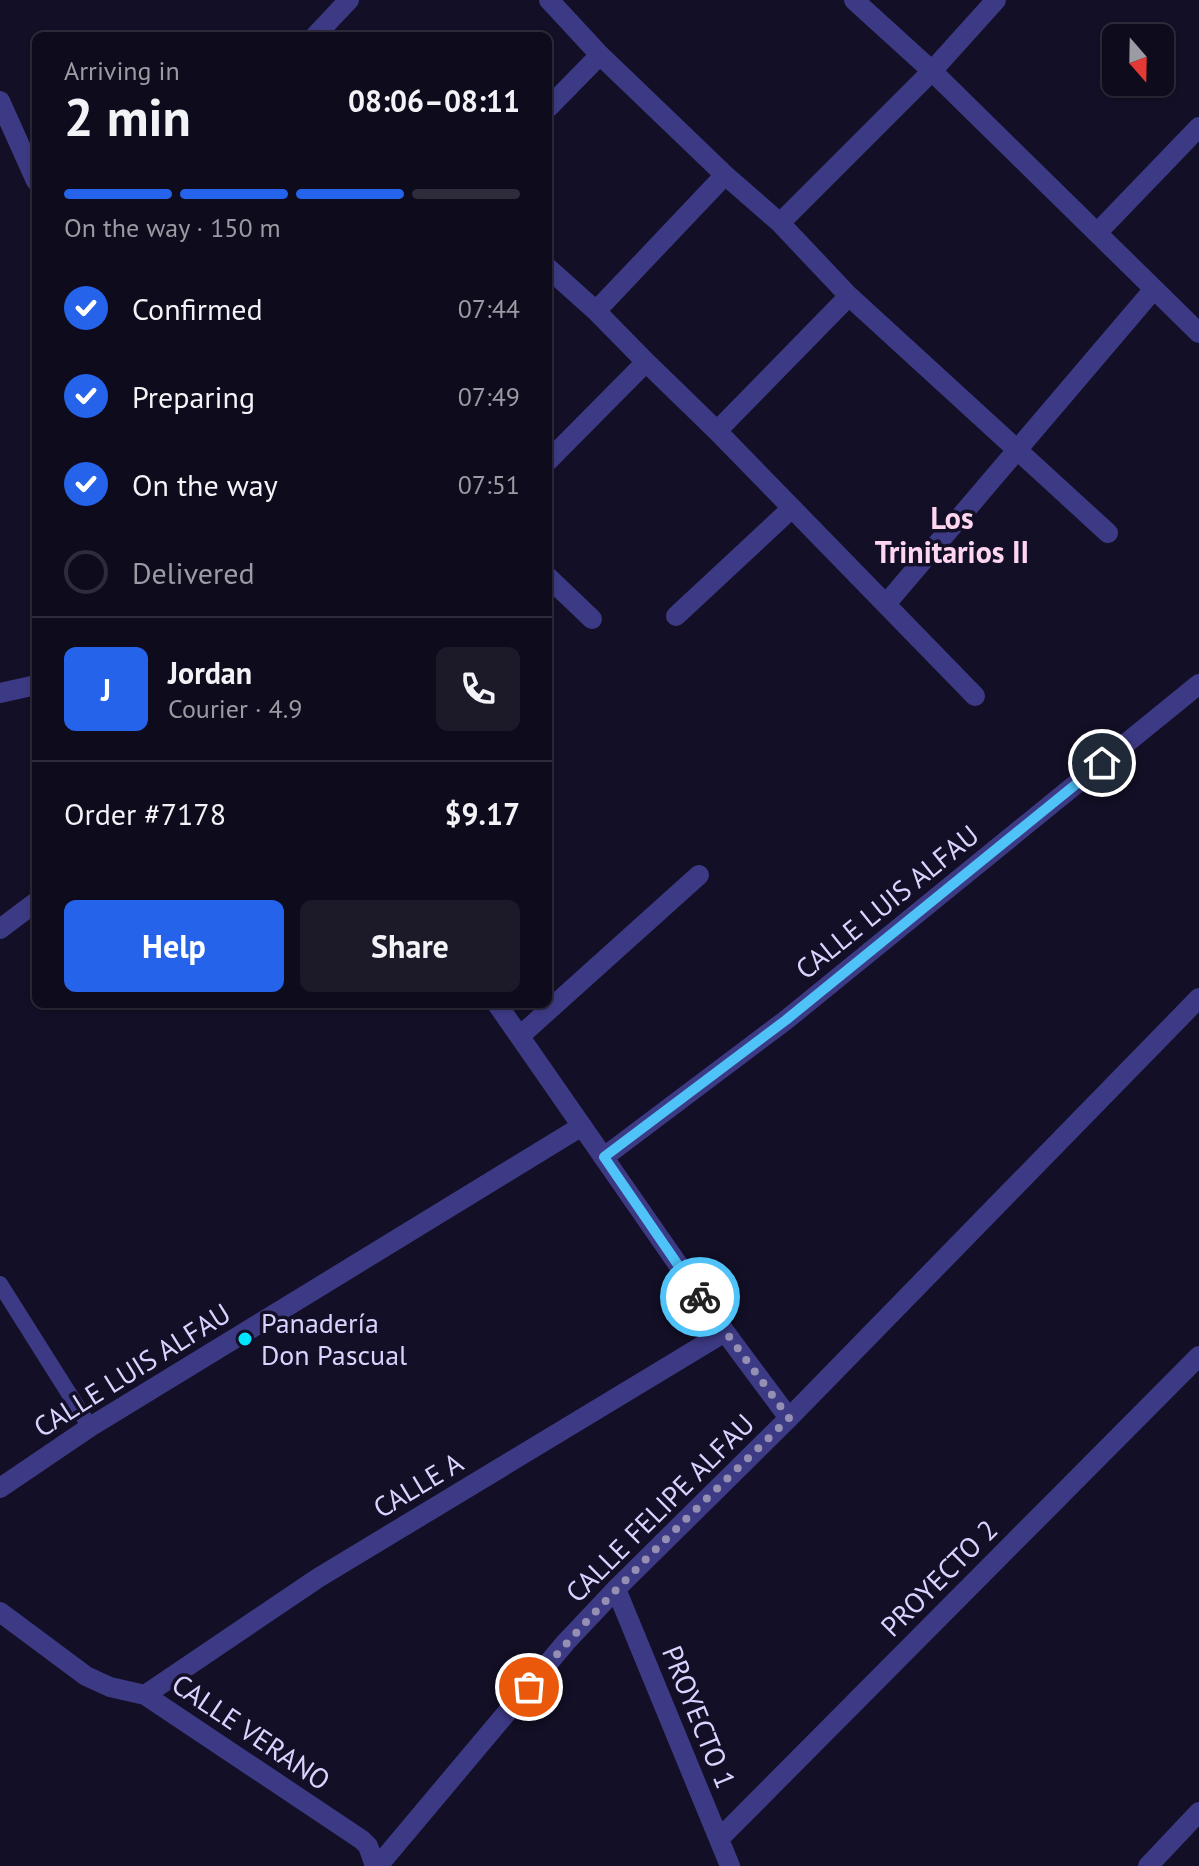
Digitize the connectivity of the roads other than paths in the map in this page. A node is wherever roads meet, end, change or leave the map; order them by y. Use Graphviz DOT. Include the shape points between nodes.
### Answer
graph roads {
  1 [pos="349,0"];
  2 [pos="549,0"];
  3 [pos="854,0"];
  4 [pos="996,0"];
  5 [pos="319,32"];
  6 [pos="600,55"];
  7 [pos="932,71"];
  8 [pos="0,101"];
  9 [pos="552,104"];
  10 [pos="1199,127"];
  11 [pos="32,172"];
  12 [pos="725,175"];
  13 [pos="780,223"];
  14 [pos="1097,233"];
  15 [pos="552,272"];
  16 [pos="1154,289"];
  17 [pos="849,296"];
  18 [pos="596,311"];
  19 [pos="1199,333"];
  20 [pos="646,362"];
  21 [pos="717,431"];
  22 [pos="1019,450"];
  23 [pos="552,457"];
  24 [pos="792,508"];
  25 [pos="1108,533"];
  26 [pos="552,581"];
  27 [pos="886,604"];
  28 [pos="676,616"];
  29 [pos="592,619"];
  30 [pos="1199,684"];
  31 [pos="32,686"];
  32 [pos="0,693"];
  33 [pos="975,696"];
  34 [pos="699,875"];
  35 [pos="32,905"];
  36 [pos="0,929"];
  37 [pos="1199,998"];
  38 [pos="552,1007"];
  39 [pos="500,1008"];
  40 [pos="551,1008"];
  41 [pos="520,1036"];
  42 [pos="582,1126"];
  43 [pos="604,1157"];
  44 [pos="0,1284"];
  45 [pos="725,1332"];
  46 [pos="1199,1356"];
  47 [pos="789,1418"];
  48 [pos="90,1427"];
  49 [pos="0,1488"];
  50 [pos="616,1589"];
  51 [pos="0,1612"];
  52 [pos="145,1695"];
  53 [pos="1199,1812"];
  54 [pos="719,1839"];
  55 [pos="377,1866"];
  56 [pos="730,1866"];
  57 [pos="1148,1866"];
  1 -- 5 [label="street"];
  2 -- 6 [label="street"];
  3 -- 7 [label="street"];
  4 -- 7 [label="street"];
  6 -- 9 [label="street"];
  6 -- 12 [label="street"];
  7 -- 13 [label="street"];
  7 -- 14 [label="street"];
  8 -- 11 [label="street"];
  10 -- 14 [label="street"];
  12 -- 13 [label="street"];
  12 -- 18 [label="street"];
  13 -- 17 [label="street"];
  14 -- 16 [label="street"];
  15 -- 18 [label="street"];
  16 -- 19 [label="street"];
  16 -- 22 [label="street"];
  17 -- 21 [label="street"];
  17 -- 22 [label="street"];
  18 -- 20 [label="street"];
  20 -- 21 [label="street"];
  20 -- 23 [label="street"];
  21 -- 24 [label="street"];
  22 -- 25 [label="street"];
  22 -- 27 [label="street"];
  24 -- 27 [label="street"];
  24 -- 28 [label="street"];
  26 -- 29 [label="street"];
  27 -- 33 [label="street"];
  30 -- 43 [label="street, CALLE LUIS ALFAU" via="786,1020"];
  31 -- 32 [label="street"];
  34 -- 38 [label="street"];
  35 -- 36 [label="street"];
  37 -- 47 [label="street, CALLE FELIPE ALFAU"];
  39 -- 41 [label="street"];
  40 -- 41 [label="street"];
  41 -- 42 [label="street"];
  42 -- 43 [label="street"];
  42 -- 48 [label="street, CALLE LUIS ALFAU"];
  43 -- 45 [label="street"];
  44 -- 48 [label="lane"];
  45 -- 47 [label="street"];
  45 -- 52 [label="street, CALLE A" via="318,1578"];
  46 -- 54 [label="street, PROYECTO 2"];
  47 -- 50 [label="street, CALLE FELIPE ALFAU"];
  48 -- 49 [label="street, CALLE LUIS ALFAU"];
  50 -- 54 [label="street, PROYECTO 1"];
  50 -- 55 [label="street, CALLE FELIPE ALFAU"];
  51 -- 52 [label="street, CALLE VERANO" via="86,1676"];
  52 -- 55 [label="street, CALLE VERANO" via="362,1840"];
  53 -- 57 [label="street"];
  54 -- 56 [label="street, PROYECTO 1"];
}
